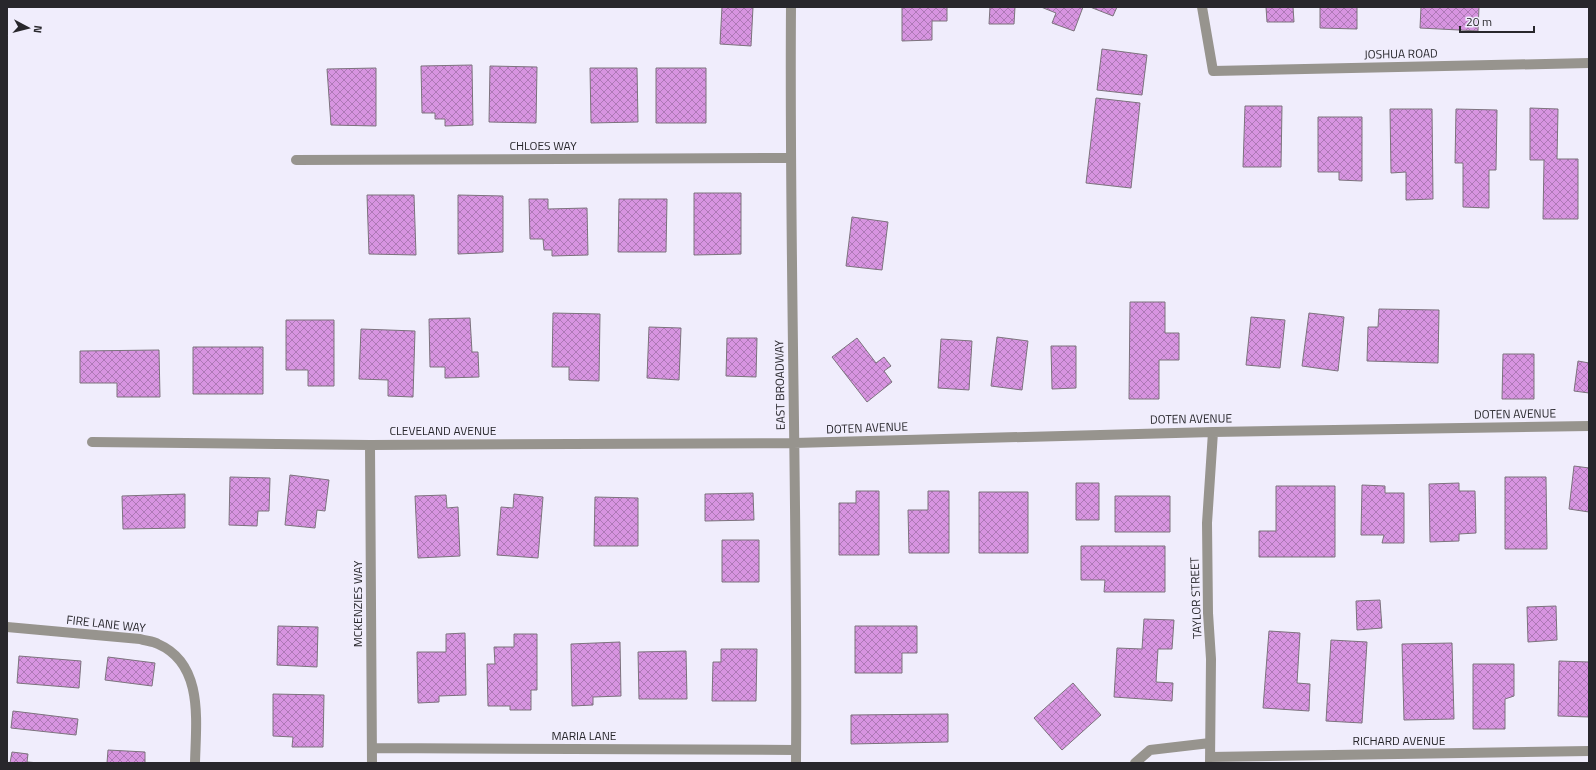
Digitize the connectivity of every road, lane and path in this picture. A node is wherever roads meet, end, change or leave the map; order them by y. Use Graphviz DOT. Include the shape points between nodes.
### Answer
graph roads {
  1 [pos="791,7"];
  2 [pos="1202,7"];
  3 [pos="1589,63"];
  4 [pos="790,158"];
  5 [pos="296,160"];
  6 [pos="1589,426"];
  7 [pos="1213,432"];
  8 [pos="92,442"];
  9 [pos="794,443"];
  10 [pos="370,445"];
  11 [pos="7,627"];
  12 [pos="1210,743"];
  13 [pos="372,748"];
  14 [pos="796,750"];
  15 [pos="1589,751"];
  16 [pos="1210,760"];
  17 [pos="195,763"];
  18 [pos="372,763"];
  19 [pos="796,763"];
  20 [pos="1135,763"];
  1 -- 4 [label="street, EAST BROADWAY"];
  2 -- 3 [label="street, JOSHUA ROAD" via="1213,71"];
  4 -- 5 [label="street, CHLOES WAY"];
  4 -- 9 [label="street, EAST BROADWAY"];
  6 -- 7 [label="street, DOTEN AVENUE"];
  7 -- 9 [label="street, DOTEN AVENUE"];
  7 -- 12 [label="street, TAYLOR STREET" via="1207,524 1211,659"];
  8 -- 10 [label="street, CLEVELAND AVENUE"];
  9 -- 10 [label="street, CLEVELAND AVENUE"];
  9 -- 14 [label="street, EAST BROADWAY"];
  10 -- 13 [label="street, MCKENZIES WAY"];
  11 -- 17 [label="street, FIRE LANE WAY" via="140,639 158,643 173,652 185,666 192,682 196,722"];
  12 -- 16 [label="street, TAYLOR STREET"];
  12 -- 20 [label="street" via="1150,750"];
  13 -- 14 [label="street, MARIA LANE"];
  13 -- 18 [label="street, MCKENZIES WAY"];
  14 -- 19 [label="street, EAST BROADWAY"];
  15 -- 16 [label="street, RICHARD AVENUE"];
}
